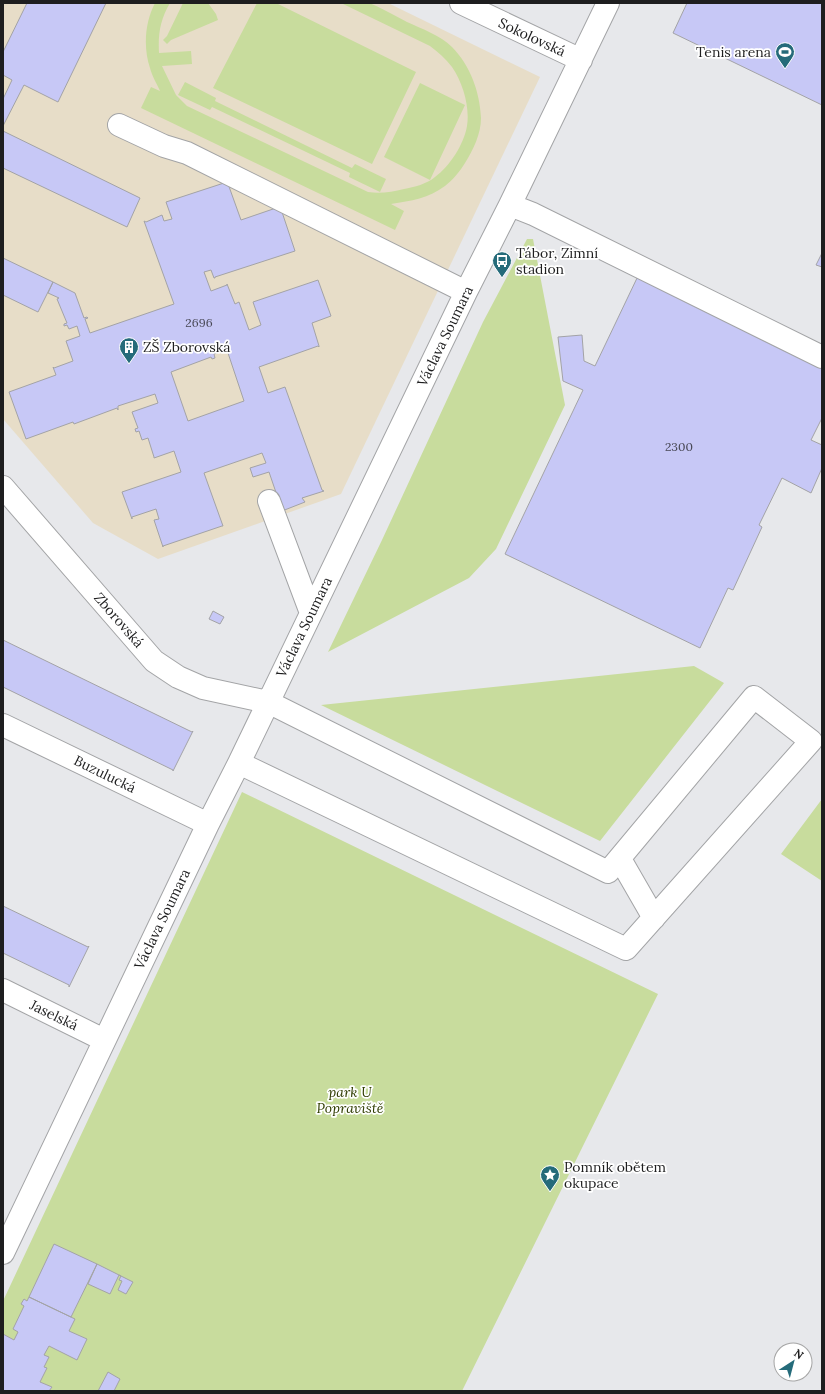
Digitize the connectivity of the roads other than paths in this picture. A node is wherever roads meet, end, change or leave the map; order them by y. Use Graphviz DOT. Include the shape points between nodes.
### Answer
graph roads {
  1 [pos="461,3"];
  2 [pos="608,3"];
  3 [pos="581,60"];
  4 [pos="119,125"];
  5 [pos="510,205"];
  6 [pos="466,292"];
  7 [pos="822,357"];
  8 [pos="3,487"];
  9 [pos="269,501"];
  10 [pos="311,613"];
  11 [pos="268,702"];
  12 [pos="3,725"];
  13 [pos="239,763"];
  14 [pos="208,824"];
  15 [pos="620,859"];
  16 [pos="654,918"];
  17 [pos="3,990"];
  18 [pos="104,1040"];
  19 [pos="3,1253"];
  1 -- 3 [label="street, Sokolovská"];
  2 -- 3 [label="street, Václava Soumara"];
  3 -- 5 [label="street, Václava Soumara"];
  4 -- 6 [label="street" via="164,146 187,153"];
  5 -- 6 [label="street, Václava Soumara"];
  5 -- 7 [label="street"];
  6 -- 10 [label="street, Václava Soumara"];
  8 -- 11 [label="street, Zborovská" via="154,661 178,677 203,688"];
  9 -- 10 [label="street"];
  10 -- 11 [label="street, Václava Soumara"];
  11 -- 13 [label="street, Václava Soumara"];
  11 -- 15 [label="street, Zborovská" via="608,872"];
  12 -- 14 [label="street, Buzulucká"];
  13 -- 14 [label="street, Václava Soumara"];
  13 -- 16 [label="street" via="626,949"];
  14 -- 18 [label="street, Václava Soumara"];
  15 -- 16 [label="street"];
  15 -- 16 [label="street" via="754,697 811,741"];
  17 -- 18 [label="street, Jaselská"];
  18 -- 19 [label="street, Václava Soumara"];
}
